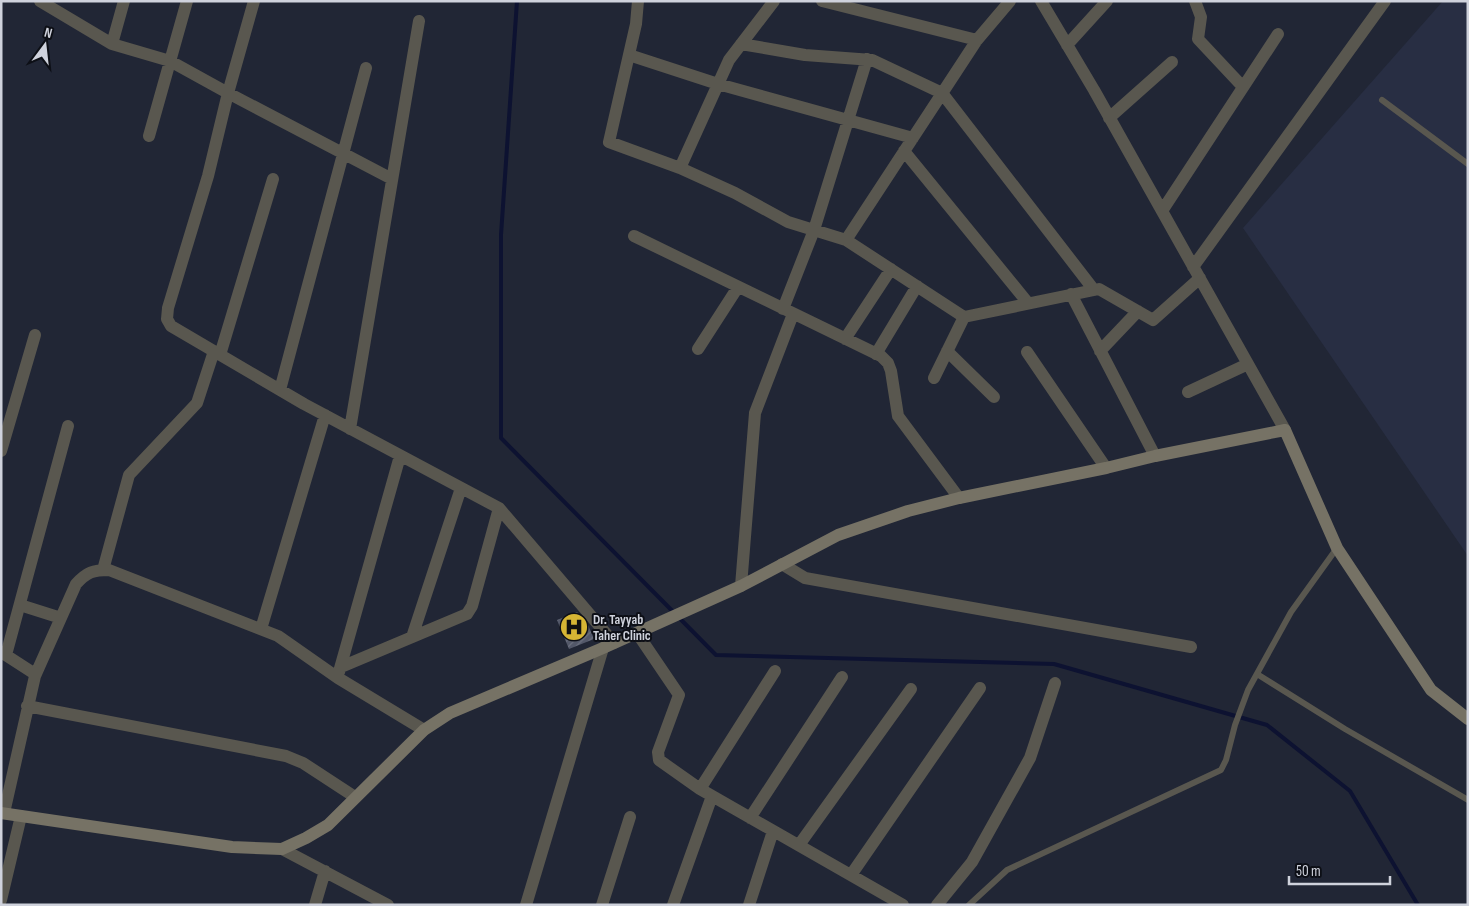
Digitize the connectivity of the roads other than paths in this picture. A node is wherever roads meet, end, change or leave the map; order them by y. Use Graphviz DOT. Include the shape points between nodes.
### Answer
graph roads {
  1 [pos="40,1"];
  2 [pos="124,1"];
  3 [pos="187,1"];
  4 [pos="254,1"];
  5 [pos="638,1"];
  6 [pos="774,1"];
  7 [pos="822,1"];
  8 [pos="1010,1"];
  9 [pos="1107,1"];
  10 [pos="1195,1"];
  11 [pos="1385,1"];
  12 [pos="1047,4"];
  13 [pos="59,6"];
  14 [pos="419,21"];
  15 [pos="1278,34"];
  16 [pos="976,40"];
  17 [pos="112,44"];
  18 [pos="741,44"];
  19 [pos="1067,45"];
  20 [pos="629,55"];
  21 [pos="867,59"];
  22 [pos="170,61"];
  23 [pos="1172,62"];
  24 [pos="366,68"];
  25 [pos="718,84"];
  26 [pos="1243,87"];
  27 [pos="228,93"];
  28 [pos="942,93"];
  29 [pos="1382,100"];
  30 [pos="1109,118"];
  31 [pos="850,120"];
  32 [pos="149,136"];
  33 [pos="912,138"];
  34 [pos="904,151"];
  35 [pos="343,153"];
  36 [pos="1468,164"];
  37 [pos="680,168"];
  38 [pos="392,179"];
  39 [pos="273,180"];
  40 [pos="1162,211"];
  41 [pos="814,230"];
  42 [pos="634,236"];
  43 [pos="846,240"];
  44 [pos="891,269"];
  45 [pos="1196,273"];
  46 [pos="917,286"];
  47 [pos="738,287"];
  48 [pos="1094,290"];
  49 [pos="1071,294"];
  50 [pos="1028,303"];
  51 [pos="788,311"];
  52 [pos="1138,312"];
  53 [pos="964,317"];
  54 [pos="34,335"];
  55 [pos="845,339"];
  56 [pos="698,349"];
  57 [pos="947,351"];
  58 [pos="1100,351"];
  59 [pos="1027,352"];
  60 [pos="217,353"];
  61 [pos="876,354"];
  62 [pos="1248,364"];
  63 [pos="934,378"];
  64 [pos="280,390"];
  65 [pos="1188,392"];
  66 [pos="994,397"];
  67 [pos="325,416"];
  68 [pos="68,426"];
  69 [pos="350,429"];
  70 [pos="1285,430"];
  71 [pos="1,451"];
  72 [pos="400,456"];
  73 [pos="1155,456"];
  74 [pos="1106,468"];
  75 [pos="461,488"];
  76 [pos="959,498"];
  77 [pos="500,508"];
  78 [pos="1337,548"];
  79 [pos="782,564"];
  80 [pos="103,570"];
  81 [pos="741,586"];
  82 [pos="20,605"];
  83 [pos="61,618"];
  84 [pos="261,629"];
  85 [pos="638,633"];
  86 [pos="412,637"];
  87 [pos="609,646"];
  88 [pos="1192,647"];
  89 [pos="4,654"];
  90 [pos="776,671"];
  91 [pos="339,672"];
  92 [pos="35,674"];
  93 [pos="1257,674"];
  94 [pos="842,678"];
  95 [pos="1056,683"];
  96 [pos="980,688"];
  97 [pos="911,689"];
  98 [pos="27,706"];
  99 [pos="1468,719"];
  100 [pos="424,730"];
  101 [pos="700,789"];
  102 [pos="712,796"];
  103 [pos="355,798"];
  104 [pos="1468,800"];
  105 [pos="3,813"];
  106 [pos="21,816"];
  107 [pos="630,817"];
  108 [pos="750,818"];
  109 [pos="773,830"];
  110 [pos="799,845"];
  111 [pos="282,849"];
  112 [pos="325,871"];
  113 [pos="851,875"];
  114 [pos="1,902"];
  115 [pos="6,905"];
  116 [pos="315,905"];
  117 [pos="388,905"];
  118 [pos="526,905"];
  119 [pos="602,905"];
  120 [pos="672,905"];
  121 [pos="749,905"];
  122 [pos="902,905"];
  123 [pos="937,905"];
  124 [pos="969,905"];
  1 -- 13 [label="street"];
  2 -- 17 [label="street"];
  3 -- 22 [label="street"];
  4 -- 27 [label="street"];
  5 -- 20 [label="street"];
  6 -- 18 [label="street"];
  7 -- 16 [label="street"];
  8 -- 16 [label="street"];
  9 -- 19 [label="street"];
  10 -- 26 [label="street" via="1201,17 1198,39"];
  11 -- 45 [label="street"];
  12 -- 19 [label="street"];
  13 -- 17 [label="street"];
  14 -- 38 [label="street"];
  15 -- 26 [label="street"];
  16 -- 28 [label="street"];
  17 -- 22 [label="street"];
  18 -- 21 [label="street" via="805,55"];
  18 -- 25 [label="street"];
  19 -- 30 [label="street"];
  20 -- 25 [label="street"];
  20 -- 37 [label="street" via="609,142"];
  21 -- 28 [label="street"];
  21 -- 31 [label="street"];
  22 -- 27 [label="street"];
  22 -- 32 [label="street"];
  23 -- 30 [label="street"];
  24 -- 35 [label="street"];
  25 -- 31 [label="street"];
  25 -- 37 [label="street"];
  26 -- 40 [label="street"];
  27 -- 35 [label="street"];
  27 -- 60 [label="street" via="167,319 171,326"];
  28 -- 33 [label="street"];
  28 -- 48 [label="street"];
  29 -- 36 [label="lane"];
  30 -- 40 [label="street"];
  31 -- 33 [label="street"];
  31 -- 41 [label="street"];
  33 -- 34 [label="street"];
  34 -- 43 [label="street"];
  34 -- 50 [label="street"];
  35 -- 38 [label="street"];
  35 -- 64 [label="street"];
  37 -- 41 [label="street" via="788,222"];
  38 -- 69 [label="street"];
  39 -- 60 [label="street"];
  40 -- 45 [label="street"];
  41 -- 43 [label="street"];
  41 -- 51 [label="street"];
  42 -- 47 [label="street"];
  43 -- 44 [label="street"];
  44 -- 46 [label="street"];
  44 -- 55 [label="street"];
  45 -- 52 [label="street" via="1153,320"];
  45 -- 62 [label="street"];
  46 -- 53 [label="street"];
  46 -- 61 [label="street"];
  47 -- 51 [label="street"];
  47 -- 56 [label="street"];
  48 -- 49 [label="street"];
  48 -- 52 [label="street" via="1099,289"];
  49 -- 50 [label="street"];
  49 -- 58 [label="street"];
  50 -- 53 [label="street"];
  51 -- 55 [label="street"];
  51 -- 81 [label="street" via="755,413"];
  52 -- 58 [label="street"];
  53 -- 57 [label="street"];
  54 -- 71 [label="street"];
  55 -- 61 [label="street"];
  57 -- 63 [label="street"];
  57 -- 66 [label="street"];
  58 -- 73 [label="street"];
  59 -- 74 [label="street"];
  60 -- 64 [label="street"];
  60 -- 80 [label="street" via="197,403 129,475"];
  61 -- 76 [label="street" via="888,363 891,371 898,416"];
  62 -- 65 [label="street"];
  62 -- 70 [label="street"];
  64 -- 67 [label="street"];
  67 -- 69 [label="street"];
  67 -- 84 [label="street"];
  68 -- 82 [label="street"];
  69 -- 72 [label="street"];
  70 -- 73 [label="street"];
  70 -- 78 [label="street"];
  72 -- 75 [label="street"];
  72 -- 91 [label="street"];
  73 -- 74 [label="street"];
  74 -- 76 [label="street"];
  75 -- 77 [label="street"];
  75 -- 86 [label="street"];
  76 -- 79 [label="street" via="872,522 838,535"];
  77 -- 86 [label="street" via="470,610"];
  77 -- 87 [label="street"];
  78 -- 93 [label="lane" via="1290,612"];
  78 -- 99 [label="street" via="1432,690"];
  79 -- 81 [label="street"];
  79 -- 88 [label="street" via="804,578"];
  80 -- 83 [label="street" via="85,575 76,584"];
  80 -- 84 [label="street"];
  81 -- 85 [label="street"];
  82 -- 83 [label="street"];
  82 -- 89 [label="street"];
  83 -- 92 [label="street"];
  84 -- 91 [label="street"];
  85 -- 87 [label="street"];
  85 -- 101 [label="street" via="679,695 658,758"];
  86 -- 91 [label="street"];
  87 -- 100 [label="street" via="450,713"];
  87 -- 118 [label="street"];
  89 -- 92 [label="street"];
  90 -- 101 [label="street"];
  91 -- 100 [label="street"];
  92 -- 98 [label="street"];
  93 -- 104 [label="lane"];
  93 -- 124 [label="lane" via="1235,725 1226,760 1218,773 1007,870"];
  94 -- 108 [label="street"];
  95 -- 123 [label="street" via="1030,758 972,862"];
  96 -- 113 [label="street"];
  97 -- 110 [label="street"];
  98 -- 103 [label="street" via="286,756 303,763"];
  98 -- 105 [label="street"];
  100 -- 103 [label="street"];
  101 -- 102 [label="street"];
  102 -- 108 [label="street"];
  102 -- 120 [label="street"];
  103 -- 111 [label="street" via="328,825"];
  105 -- 106 [label="street"];
  106 -- 111 [label="street" via="232,847"];
  106 -- 114 [label="street"];
  107 -- 119 [label="street"];
  108 -- 109 [label="street"];
  109 -- 110 [label="street"];
  109 -- 121 [label="street"];
  110 -- 113 [label="street"];
  111 -- 112 [label="street"];
  112 -- 116 [label="street"];
  112 -- 117 [label="street"];
  113 -- 122 [label="street"];
  114 -- 115 [label="street"];
}
